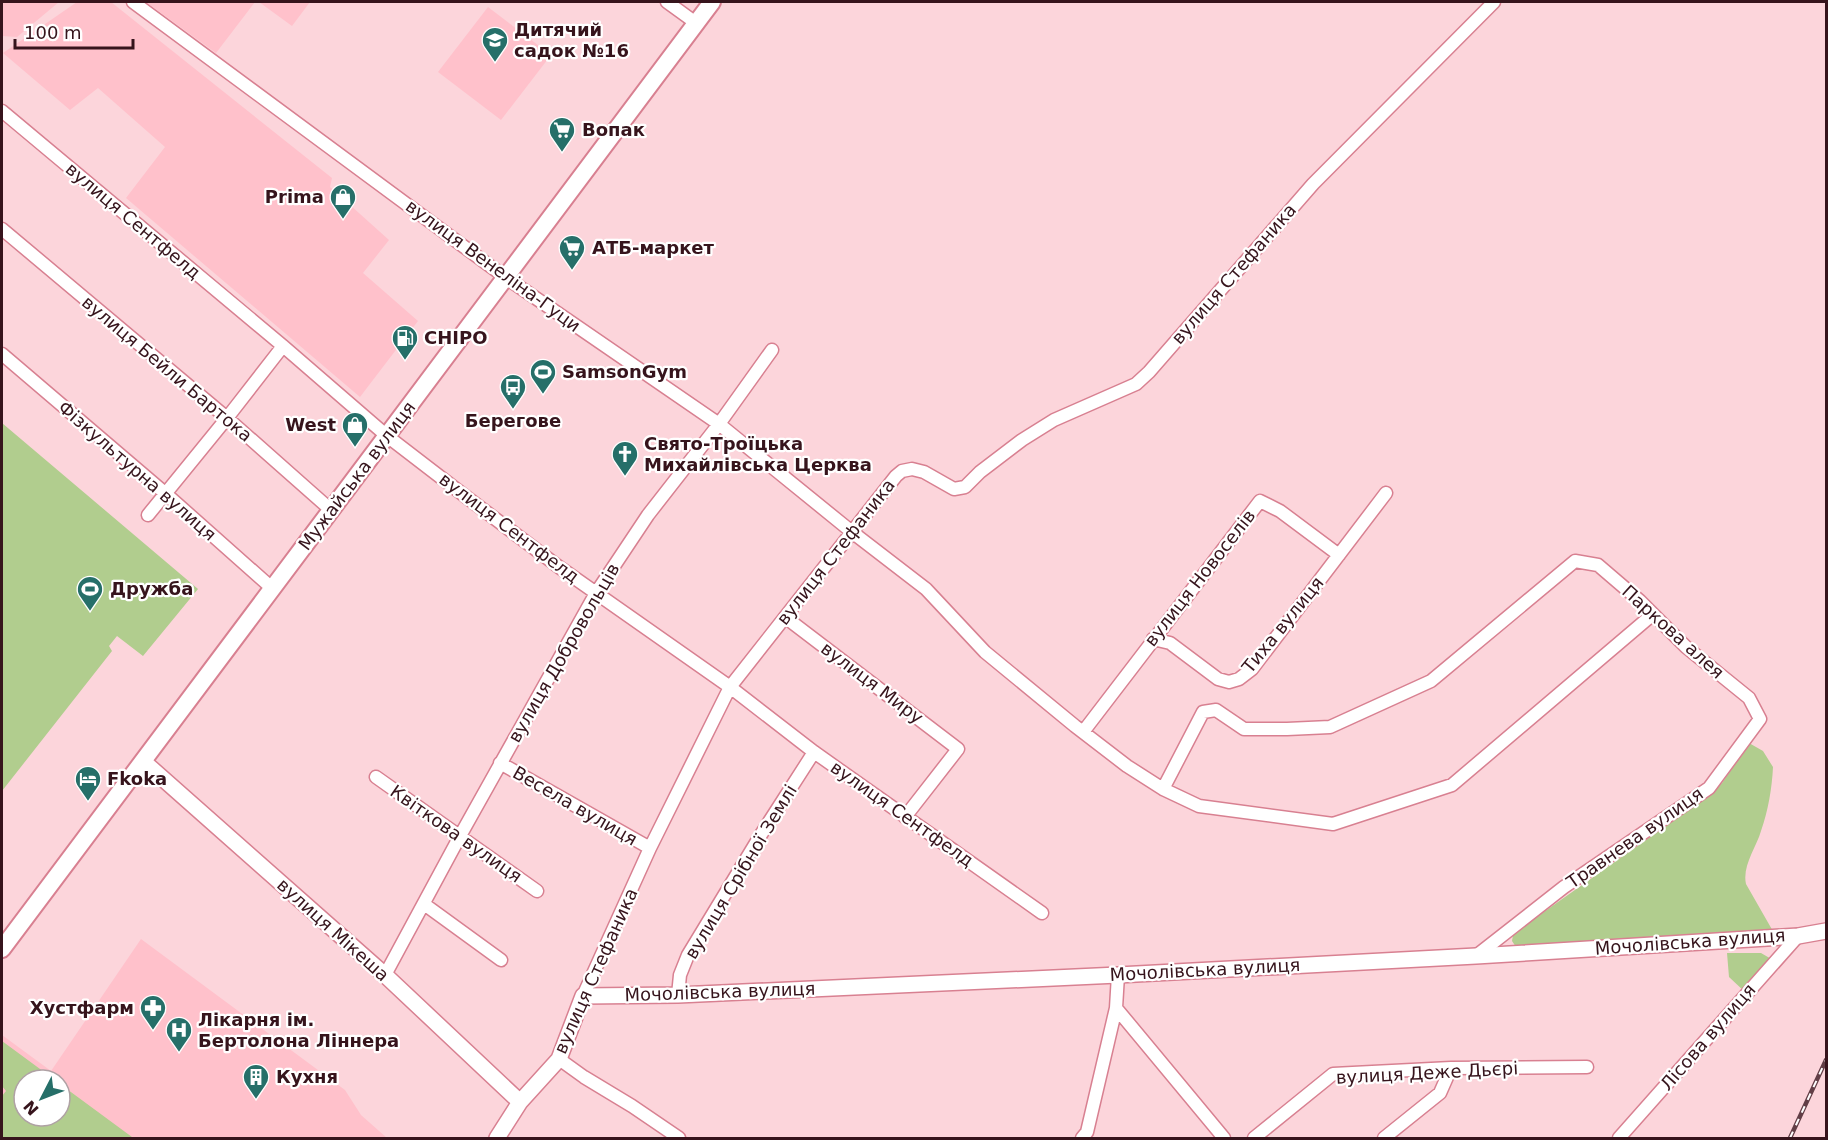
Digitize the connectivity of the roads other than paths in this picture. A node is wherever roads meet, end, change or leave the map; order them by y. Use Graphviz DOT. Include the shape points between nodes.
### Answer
graph roads {
  1 [pos="133,2"];
  2 [pos="667,2"];
  3 [pos="712,2"];
  4 [pos="1494,2"];
  5 [pos="696,23"];
  6 [pos="2,111"];
  7 [pos="2,229"];
  8 [pos="505,277"];
  9 [pos="283,346"];
  10 [pos="772,350"];
  11 [pos="2,354"];
  12 [pos="227,418"];
  13 [pos="719,424"];
  14 [pos="387,436"];
  15 [pos="1386,493"];
  16 [pos="166,494"];
  17 [pos="331,510"];
  18 [pos="148,515"];
  19 [pos="852,532"];
  20 [pos="1339,555"];
  21 [pos="273,589"];
  22 [pos="596,593"];
  23 [pos="1652,615"];
  24 [pos="785,616"];
  25 [pos="1154,639"];
  26 [pos="730,687"];
  27 [pos="1749,698"];
  28 [pos="1083,732"];
  29 [pos="814,752"];
  30 [pos="143,761"];
  31 [pos="500,763"];
  32 [pos="376,777"];
  33 [pos="1163,789"];
  34 [pos="905,817"];
  35 [pos="460,836"];
  36 [pos="650,848"];
  37 [pos="537,891"];
  38 [pos="424,904"];
  39 [pos="1042,914"];
  40 [pos="1827,932"];
  41 [pos="1798,936"];
  42 [pos="2,949"];
  43 [pos="1476,956"];
  44 [pos="501,960"];
  45 [pos="385,975"];
  46 [pos="1118,975"];
  47 [pos="678,995"];
  48 [pos="583,996"];
  49 [pos="1116,1008"];
  50 [pos="559,1059"];
  51 [pos="1587,1067"];
  52 [pos="1451,1068"];
  53 [pos="520,1102"];
  54 [pos="497,1138"];
  55 [pos="679,1138"];
  56 [pos="1082,1138"];
  57 [pos="1224,1138"];
  58 [pos="1254,1138"];
  59 [pos="1384,1138"];
  60 [pos="1619,1138"];
  1 -- 8 [label="street, вулиця Венеліна-Гуци"];
  2 -- 5 [label="street"];
  3 -- 5 [label="highway, Мужайська вулиця"];
  4 -- 19 [label="street, вулиця Стефаника" via="1313,184 1136,384 1053,420 964,487 954,489 924,472 902,471"];
  5 -- 8 [label="highway, Мужайська вулиця"];
  6 -- 9 [label="street, вулиця Сентфелд"];
  7 -- 12 [label="street, вулиця Бейли Бартока"];
  8 -- 13 [label="street, вулиця Венеліна-Гуци"];
  8 -- 14 [label="highway, Мужайська вулиця"];
  9 -- 12 [label="street"];
  9 -- 14 [label="street, вулиця Сентфелд"];
  10 -- 13 [label="street, вулиця Добровольців"];
  11 -- 16 [label="street, Фізкультурна вулиця"];
  12 -- 16 [label="street"];
  12 -- 17 [label="street, вулиця Бейли Бартока"];
  13 -- 19 [label="street, вулиця Венеліна-Гуци"];
  13 -- 22 [label="street, вулиця Добровольців" via="648,515"];
  14 -- 17 [label="highway, Мужайська вулиця"];
  14 -- 22 [label="street, вулиця Сентфелд"];
  15 -- 20 [label="street, Тиха вулиця"];
  16 -- 18 [label="street"];
  16 -- 21 [label="street, Фізкультурна вулиця"];
  17 -- 21 [label="highway, Мужайська вулиця"];
  19 -- 24 [label="street, вулиця Стефаника"];
  19 -- 28 [label="street, вулиця Венеліна-Гуци" via="926,589 985,652"];
  20 -- 25 [label="street, Тиха вулиця" via="1252,669 1239,679 1218,679 1170,644"];
  20 -- 25 [label="street, вулиця Новоселів" via="1280,511 1260,501"];
  21 -- 30 [label="highway, Мужайська вулиця"];
  22 -- 26 [label="street, вулиця Сентфелд"];
  22 -- 31 [label="street, вулиця Добровольців"];
  23 -- 27 [label="street, Паркова алея"];
  23 -- 33 [label="street, вулиця Венеліна-Гуци" via="1452,786 1333,824 1199,806"];
  23 -- 33 [label="street, Паркова алея" via="1598,565 1575,561 1431,681 1330,727 1244,729 1216,710 1203,712"];
  24 -- 26 [label="street, вулиця Стефаника"];
  24 -- 34 [label="street, вулиця Миру" via="958,748"];
  25 -- 28 [label="street, вулиця Новоселів"];
  26 -- 29 [label="street, вулиця Сентфелд"];
  26 -- 36 [label="street, вулиця Стефаника"];
  27 -- 43 [label="street, Травнева вулиця" via="1760,718 1709,788 1564,887"];
  28 -- 33 [label="street, вулиця Венеліна-Гуци"];
  29 -- 34 [label="street, вулиця Сентфелд"];
  29 -- 47 [label="street, вулиця Срібної Землі" via="688,956 680,975"];
  30 -- 42 [label="highway, Мужайська вулиця"];
  30 -- 45 [label="main road, вулиця Мікеша"];
  31 -- 35 [label="street, вулиця Добровольців"];
  31 -- 36 [label="street, Весела вулиця"];
  32 -- 35 [label="street, Квіткова вулиця"];
  34 -- 39 [label="street, вулиця Сентфелд"];
  35 -- 37 [label="street, Квіткова вулиця"];
  35 -- 38 [label="street, вулиця Добровольців"];
  36 -- 48 [label="street, вулиця Стефаника"];
  38 -- 44 [label="street"];
  38 -- 45 [label="street, вулиця Добровольців"];
  40 -- 41 [label="main road, Мочолівська вулиця"];
  41 -- 43 [label="main road, Мочолівська вулиця"];
  41 -- 60 [label="street, Лісова вулиця"];
  43 -- 46 [label="main road, Мочолівська вулиця"];
  45 -- 53 [label="main road, вулиця Мікеша"];
  46 -- 47 [label="main road, Мочолівська вулиця"];
  46 -- 49 [label="street"];
  47 -- 48 [label="main road, Мочолівська вулиця"];
  48 -- 50 [label="main road, вулиця Стефаника"];
  49 -- 56 [label="street" via="1087,1132"];
  49 -- 57 [label="street"];
  50 -- 53 [label="main road, вулиця Стефаника"];
  50 -- 55 [label="street"];
  51 -- 52 [label="street, вулиця Деже Дьєрі"];
  52 -- 58 [label="street, вулиця Деже Дьєрі" via="1333,1074"];
  52 -- 59 [label="street" via="1440,1093"];
  53 -- 54 [label="main road, вулиця Стефаника"];
}
